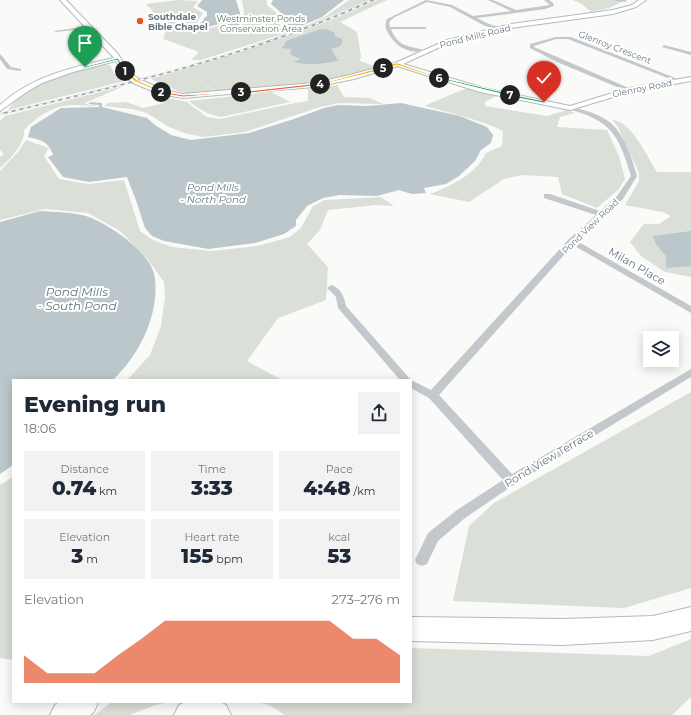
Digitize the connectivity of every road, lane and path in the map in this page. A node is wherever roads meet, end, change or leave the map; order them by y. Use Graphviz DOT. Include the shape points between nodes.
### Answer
graph roads {
  1 [pos="63,0"];
  2 [pos="490,0"];
  3 [pos="546,0"];
  4 [pos="643,0"];
  5 [pos="428,1"];
  6 [pos="516,12"];
  7 [pos="473,17"];
  8 [pos="90,27"];
  9 [pos="388,28"];
  10 [pos="425,28"];
  11 [pos="500,29"];
  12 [pos="56,32"];
  13 [pos="664,46"];
  14 [pos="424,51"];
  15 [pos="691,54"];
  16 [pos="0,55"];
  17 [pos="118,59"];
  18 [pos="397,64"];
  19 [pos="19,70"];
  20 [pos="691,79"];
  21 [pos="680,81"];
  22 [pos="629,90"];
  23 [pos="570,108"];
  24 [pos="0,109"];
  25 [pos="547,196"];
  26 [pos="600,214"];
  27 [pos="572,241"];
  28 [pos="331,288"];
  29 [pos="691,310"];
  30 [pos="691,372"];
  31 [pos="405,379"];
  32 [pos="412,384"];
  33 [pos="433,395"];
  34 [pos="511,481"];
  35 [pos="422,560"];
  36 [pos="691,619"];
  37 [pos="412,629"];
  38 [pos="82,703"];
  39 [pos="86,703"];
  40 [pos="64,715"];
  41 [pos="76,715"];
  42 [pos="189,715"];
  43 [pos="216,715"];
  1 -- 8 [label="main road, Pond Mills Road"];
  2 -- 6 [label="street"];
  3 -- 6 [label="street" via="552,6"];
  4 -- 11 [label="main road, Pond Mills Road" via="634,6 607,13"];
  5 -- 7 [label="street" via="451,6"];
  5 -- 9 [label="street" via="389,19"];
  6 -- 7 [label="street"];
  7 -- 11 [label="street"];
  8 -- 12 [label="street"];
  8 -- 17 [label="main road, Pond Mills Road"];
  9 -- 10 [label="street"];
  9 -- 14 [label="street" via="398,45"];
  11 -- 14 [label="main road, Pond Mills Road" via="449,41"];
  13 -- 15 [label="street"];
  14 -- 18 [label="main road, Pond Mills Road"];
  16 -- 19 [label="street" via="9,68"];
  17 -- 18 [label="main road, Pond Mills Road" via="127,74 136,81 162,92 183,96 314,85 351,78"];
  17 -- 24 [label="main road" via="69,71 30,86 14,95"];
  18 -- 23 [label="main road, Pond View Road" via="475,88"];
  20 -- 21 [label="main road, Glenroy Road"];
  21 -- 22 [label="main road, Glenroy Road"];
  21 -- 22 [label="street, Glenroy Crescent" via="569,38 556,38 532,45 532,48 559,61"];
  22 -- 23 [label="main road, Glenroy Road"];
  23 -- 26 [label="street, Pond View Road" via="587,113 610,125 630,162 634,176 620,197"];
  25 -- 26 [label="street"];
  26 -- 27 [label="street, Pond View Road"];
  27 -- 29 [label="street, Milan Place"];
  27 -- 33 [label="street, Pond View Road"];
  28 -- 31 [label="street" via="340,296 341,306"];
  30 -- 34 [label="street, Pond View Terrace"];
  32 -- 33 [label="street"];
  33 -- 34 [label="street"];
  34 -- 35 [label="street, Pond View Terrace" via="461,514 434,537"];
  36 -- 37 [label="highway" via="653,628 562,632"];
  38 -- 40 [label="highway"];
  39 -- 41 [label="highway"];
  42 -- 43 [label="highway"];
}
